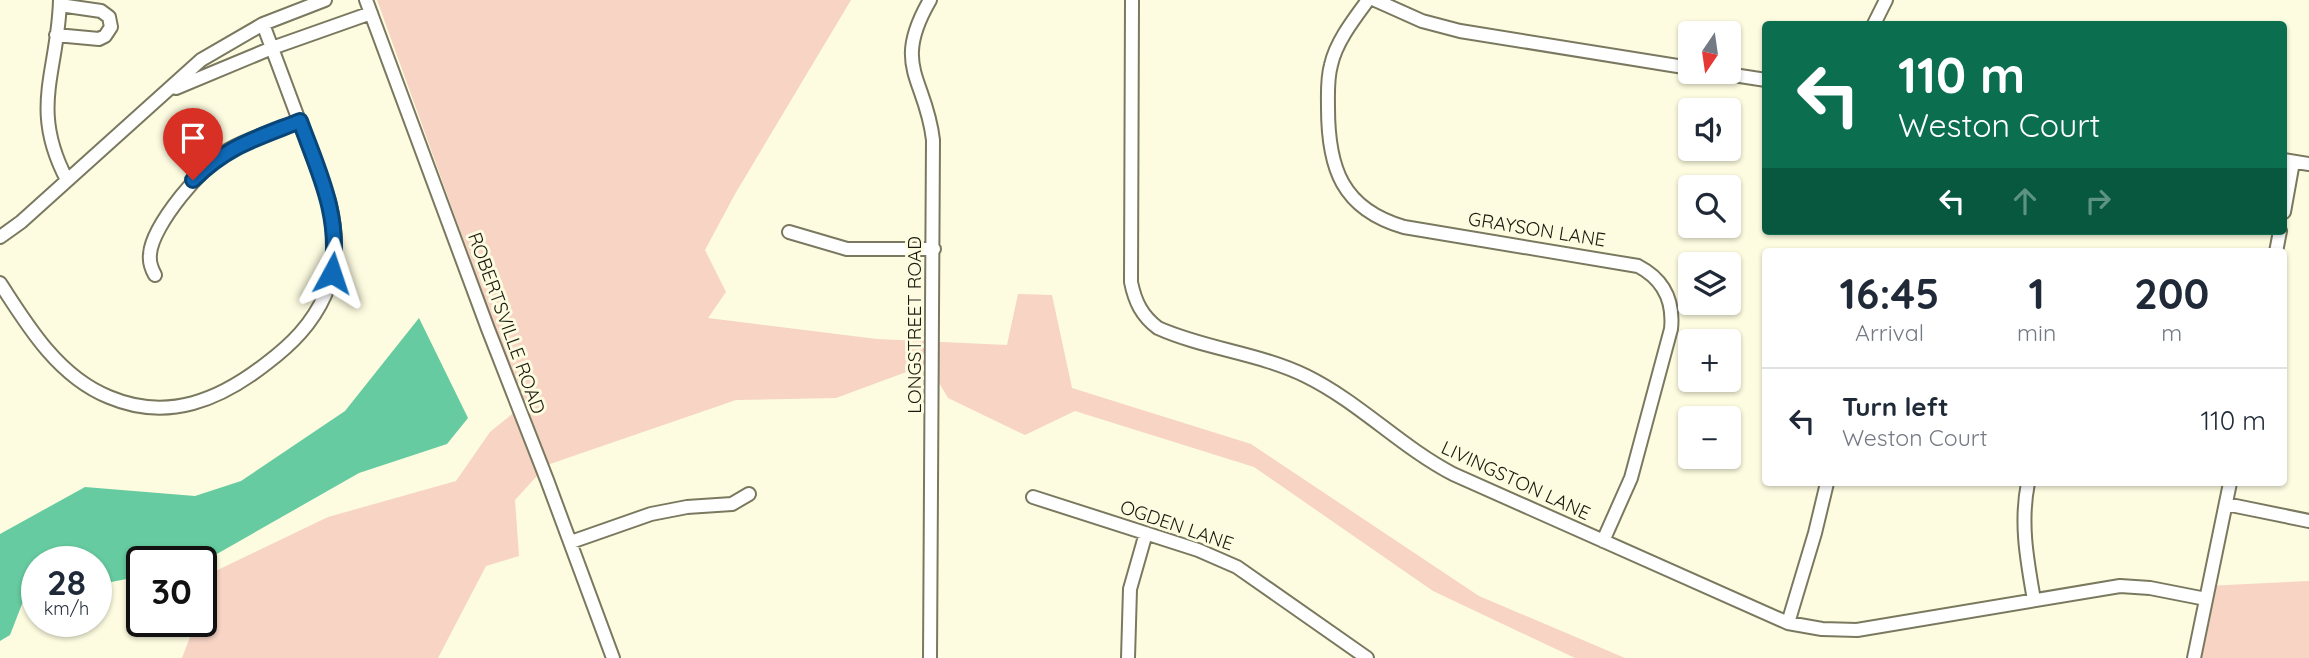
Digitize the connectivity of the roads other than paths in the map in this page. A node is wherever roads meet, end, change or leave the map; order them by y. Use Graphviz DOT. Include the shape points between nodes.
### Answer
graph roads {
  1 [pos="325,0"];
  2 [pos="366,0"];
  3 [pos="930,0"];
  4 [pos="1132,0"];
  5 [pos="1368,0"];
  6 [pos="1375,0"];
  7 [pos="1886,0"];
  8 [pos="60,2"];
  9 [pos="371,13"];
  10 [pos="1876,21"];
  11 [pos="264,24"];
  12 [pos="56,35"];
  13 [pos="272,48"];
  14 [pos="1678,66"];
  15 [pos="1741,76"];
  16 [pos="1762,79"];
  17 [pos="157,98"];
  18 [pos="300,121"];
  19 [pos="2288,161"];
  20 [pos="2309,164"];
  21 [pos="68,180"];
  22 [pos="789,232"];
  23 [pos="0,237"];
  24 [pos="934,249"];
  25 [pos="155,275"];
  26 [pos="0,283"];
  27 [pos="1826,486"];
  28 [pos="2028,486"];
  29 [pos="2229,486"];
  30 [pos="749,494"];
  31 [pos="1033,497"];
  32 [pos="2226,504"];
  33 [pos="2309,521"];
  34 [pos="1146,533"];
  35 [pos="1603,541"];
  36 [pos="571,542"];
  37 [pos="2206,599"];
  38 [pos="2034,600"];
  39 [pos="1788,623"];
  40 [pos="613,658"];
  41 [pos="930,658"];
  42 [pos="1128,658"];
  43 [pos="1367,658"];
  44 [pos="2194,658"];
  1 -- 11 [label="street"];
  2 -- 9 [label="street, ROBERTSVILLE ROAD"];
  3 -- 24 [label="street, LONGSTREET ROAD" via="914,32 911,54 933,132"];
  4 -- 35 [label="street, LIVINGSTON LANE" via="1132,282 1144,316 1166,331 1269,360 1308,377 1432,463"];
  5 -- 35 [label="street, GRAYSON LANE" via="1336,52 1328,79 1331,156 1340,179 1357,201 1378,218 1404,228 1638,266 1660,282 1669,298 1671,329 1639,449"];
  6 -- 14 [label="street" via="1422,21 1460,31"];
  7 -- 10 [label="street"];
  8 -- 12 [label="street"];
  8 -- 12 [label="street" via="101,12 109,17 111,27 99,39"];
  9 -- 13 [label="street"];
  9 -- 36 [label="street, ROBERTSVILLE ROAD"];
  11 -- 13 [label="street"];
  11 -- 17 [label="street" via="201,60"];
  12 -- 21 [label="street" via="47,113 52,147"];
  13 -- 17 [label="street"];
  13 -- 18 [label="street"];
  15 -- 16 [label="street"];
  17 -- 21 [label="street"];
  18 -- 25 [label="street" via="231,149 193,180 154,239 149,256"];
  18 -- 26 [label="street" via="332,214 332,273 304,331 223,393 164,408 132,404 97,392 55,359"];
  19 -- 20 [label="street"];
  21 -- 23 [label="street"];
  22 -- 24 [label="street" via="848,249"];
  24 -- 41 [label="street, LONGSTREET ROAD"];
  27 -- 39 [label="street"];
  28 -- 38 [label="street" via="2024,539"];
  29 -- 32 [label="street"];
  30 -- 36 [label="street" via="733,504 651,514"];
  31 -- 34 [label="street, OGDEN LANE"];
  32 -- 33 [label="street"];
  32 -- 37 [label="street"];
  34 -- 42 [label="street" via="1129,589"];
  34 -- 43 [label="street, OGDEN LANE" via="1237,567"];
  35 -- 39 [label="street, LIVINGSTON LANE"];
  36 -- 40 [label="street, ROBERTSVILLE ROAD"];
  37 -- 38 [label="street, LIVINGSTON LANE" via="2120,586"];
  37 -- 44 [label="street"];
  38 -- 39 [label="street, LIVINGSTON LANE" via="1857,630"];
}
